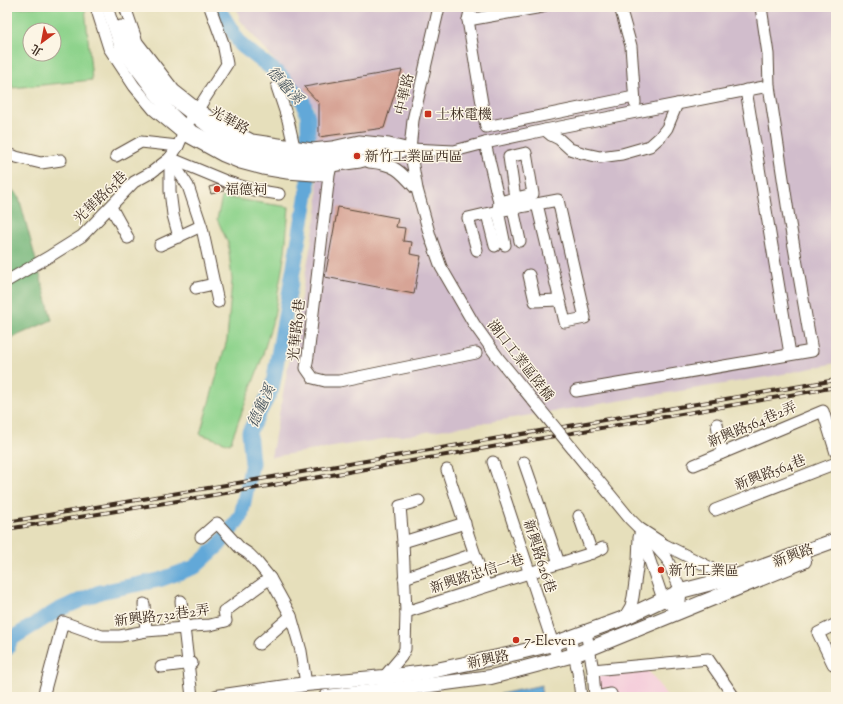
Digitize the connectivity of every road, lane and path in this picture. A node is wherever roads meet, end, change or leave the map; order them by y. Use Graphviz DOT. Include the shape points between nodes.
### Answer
graph roads {
  1 [pos="96,7"];
  2 [pos="107,7"];
  3 [pos="114,7"];
  4 [pos="125,7"];
  5 [pos="210,7"];
  6 [pos="439,7"];
  7 [pos="470,7"];
  8 [pos="542,7"];
  9 [pos="620,7"];
  10 [pos="761,7"];
  11 [pos="468,20"];
  12 [pos="769,86"];
  13 [pos="277,87"];
  14 [pos="746,90"];
  15 [pos="634,98"];
  16 [pos="677,104"];
  17 [pos="195,112"];
  18 [pos="635,112"];
  19 [pos="185,130"];
  20 [pos="545,130"];
  21 [pos="485,143"];
  22 [pos="178,146"];
  23 [pos="410,149"];
  24 [pos="7,153"];
  25 [pos="116,156"];
  26 [pos="296,157"];
  27 [pos="170,158"];
  28 [pos="61,160"];
  29 [pos="313,162"];
  30 [pos="360,162"];
  31 [pos="331,166"];
  32 [pos="417,189"];
  33 [pos="279,194"];
  34 [pos="514,204"];
  35 [pos="538,204"];
  36 [pos="111,207"];
  37 [pos="495,209"];
  38 [pos="201,226"];
  39 [pos="179,237"];
  40 [pos="128,238"];
  41 [pos="520,241"];
  42 [pos="160,245"];
  43 [pos="500,246"];
  44 [pos="477,250"];
  45 [pos="529,275"];
  46 [pos="7,281"];
  47 [pos="214,284"];
  48 [pos="196,288"];
  49 [pos="559,300"];
  50 [pos="218,302"];
  51 [pos="476,353"];
  52 [pos="790,354"];
  53 [pos="576,391"];
  54 [pos="717,424"];
  55 [pos="722,453"];
  56 [pos="836,453"];
  57 [pos="493,462"];
  58 [pos="524,462"];
  59 [pos="836,463"];
  60 [pos="694,465"];
  61 [pos="446,470"];
  62 [pos="419,501"];
  63 [pos="715,510"];
  64 [pos="579,516"];
  65 [pos="465,522"];
  66 [pos="639,528"];
  67 [pos="201,537"];
  68 [pos="836,540"];
  69 [pos="403,542"];
  70 [pos="603,548"];
  71 [pos="836,548"];
  72 [pos="592,553"];
  73 [pos="474,554"];
  74 [pos="559,563"];
  75 [pos="530,572"];
  76 [pos="270,578"];
  77 [pos="404,578"];
  78 [pos="731,578"];
  79 [pos="486,586"];
  80 [pos="681,591"];
  81 [pos="663,599"];
  82 [pos="181,601"];
  83 [pos="144,604"];
  84 [pos="680,611"];
  85 [pos="406,612"];
  86 [pos="291,616"];
  87 [pos="624,618"];
  88 [pos="836,624"];
  89 [pos="184,628"];
  90 [pos="146,631"];
  91 [pos="586,632"];
  92 [pos="570,637"];
  93 [pos="259,644"];
  94 [pos="553,644"];
  95 [pos="589,649"];
  96 [pos="574,655"];
  97 [pos="557,659"];
  98 [pos="190,663"];
  99 [pos="833,664"];
  100 [pos="161,667"];
  101 [pos="593,670"];
  102 [pos="306,684"];
  103 [pos="383,688"];
  104 [pos="43,697"];
  105 [pos="192,697"];
  106 [pos="217,697"];
  107 [pos="326,697"];
  108 [pos="581,697"];
  109 [pos="595,697"];
  110 [pos="612,697"];
  111 [pos="734,697"];
  1 -- 19 [label="street, 光華路" via="109,48 134,86 154,110"];
  2 -- 19 [label="street, 光華路" via="121,49"];
  3 -- 17 [label="street, 光華路" via="128,46 170,98"];
  4 -- 17 [label="street, 光華路" via="137,42 174,90"];
  5 -- 17 [label="street, 光華路65巷" via="223,43 227,64"];
  6 -- 23 [label="street, 中華路" via="413,120"];
  7 -- 11 [label="street"];
  8 -- 11 [label="street"];
  9 -- 15 [label="street" via="631,46"];
  10 -- 12 [label="street" via="768,54"];
  11 -- 15 [label="street" via="486,127"];
  12 -- 14 [label="street"];
  12 -- 52 [label="street" via="812,351"];
  13 -- 26 [label="street"];
  14 -- 16 [label="street"];
  14 -- 52 [label="street"];
  15 -- 18 [label="street"];
  16 -- 18 [label="street"];
  16 -- 20 [label="street" via="667,128 660,137 650,146 622,154 600,157 582,153 570,148"];
  17 -- 19 [label="street, 光華路65巷"];
  17 -- 26 [label="street, 光華路" via="209,128 250,148"];
  18 -- 20 [label="street"];
  19 -- 22 [label="street, 光華路65巷"];
  19 -- 26 [label="street, 光華路" via="244,155"];
  20 -- 21 [label="street"];
  21 -- 23 [label="street" via="454,151"];
  21 -- 37 [label="street"];
  22 -- 25 [label="street" via="141,142"];
  22 -- 27 [label="street, 光華路65巷"];
  23 -- 29 [label="street, 光華路" via="389,144"];
  23 -- 30 [label="street, 光華路"];
  23 -- 32 [label="street, 中華路"];
  24 -- 28 [label="street" via="41,163"];
  26 -- 29 [label="street, 光華路"];
  26 -- 29 [label="street, 光華路"];
  27 -- 33 [label="street" via="228,182"];
  27 -- 36 [label="street, 光華路65巷" via="134,182"];
  27 -- 38 [label="street" via="188,186"];
  27 -- 39 [label="street" via="170,191"];
  29 -- 31 [label="street, 光華路"];
  30 -- 31 [label="street, 光華路"];
  30 -- 32 [label="street" via="392,166 405,175"];
  31 -- 51 [label="street, 光華路9巷" via="306,368 313,378 339,381"];
  32 -- 66 [label="street, 湖口工業區陸橋, bridge" via="441,268 474,324"];
  34 -- 35 [label="street"];
  34 -- 37 [label="street"];
  34 -- 41 [label="street"];
  35 -- 49 [label="street"];
  35 -- 49 [label="street" via="558,200 585,318 565,322"];
  36 -- 40 [label="street"];
  36 -- 46 [label="street, 光華路65巷" via="82,236"];
  37 -- 43 [label="street"];
  37 -- 44 [label="street" via="468,218"];
  38 -- 39 [label="street"];
  38 -- 47 [label="street"];
  39 -- 42 [label="street"];
  45 -- 49 [label="street" via="535,301"];
  47 -- 48 [label="street"];
  47 -- 50 [label="street"];
  52 -- 53 [label="street"];
  54 -- 55 [label="street"];
  55 -- 56 [label="street, 新興路564巷2弄" via="822,411"];
  55 -- 60 [label="street, 新興路564巷2弄"];
  57 -- 75 [label="street, 新興路626巷"];
  58 -- 74 [label="street"];
  59 -- 63 [label="street, 新興路564巷"];
  61 -- 65 [label="street"];
  62 -- 69 [label="street" via="400,506"];
  64 -- 72 [label="street"];
  65 -- 69 [label="street"];
  65 -- 73 [label="street"];
  66 -- 78 [label="street" via="665,545"];
  66 -- 80 [label="street" via="667,559"];
  66 -- 81 [label="street"];
  66 -- 87 [label="street" via="633,597"];
  67 -- 76 [label="street" via="217,523"];
  68 -- 78 [label="main road, 新興路"];
  69 -- 77 [label="street"];
  70 -- 72 [label="street, 新興路忠信一巷"];
  71 -- 84 [label="main road, 新興路"];
  72 -- 74 [label="street, 新興路忠信一巷"];
  73 -- 77 [label="street"];
  73 -- 79 [label="street"];
  74 -- 75 [label="street, 新興路忠信一巷"];
  75 -- 79 [label="street, 新興路忠信一巷"];
  75 -- 94 [label="street, 新興路626巷"];
  76 -- 86 [label="street"];
  76 -- 89 [label="street, 新興路732巷2弄" via="224,612 226,621"];
  77 -- 85 [label="street"];
  78 -- 80 [label="main road, 新興路"];
  79 -- 85 [label="street, 新興路忠信一巷"];
  80 -- 81 [label="main road, 新興路"];
  80 -- 84 [label="street"];
  81 -- 84 [label="street"];
  81 -- 87 [label="main road, 新興路"];
  82 -- 89 [label="street"];
  83 -- 90 [label="street"];
  84 -- 95 [label="main road, 新興路"];
  85 -- 103 [label="street" via="405,649"];
  86 -- 93 [label="street"];
  86 -- 102 [label="street"];
  87 -- 91 [label="main road, 新興路"];
  88 -- 99 [label="street" via="818,633"];
  89 -- 90 [label="street, 新興路732巷2弄"];
  89 -- 98 [label="street"];
  90 -- 104 [label="street, 新興路732巷2弄" via="120,636 102,636 63,622"];
  91 -- 92 [label="main road, 新興路"];
  91 -- 95 [label="street"];
  92 -- 94 [label="main road, 新興路"];
  92 -- 96 [label="street"];
  94 -- 97 [label="street, 新興路626巷"];
  94 -- 103 [label="main road, 新興路" via="427,672"];
  95 -- 96 [label="main road, 新興路"];
  95 -- 101 [label="street"];
  96 -- 97 [label="main road, 新興路"];
  96 -- 108 [label="street"];
  97 -- 103 [label="main road, 新興路" via="491,677"];
  98 -- 100 [label="street"];
  98 -- 105 [label="street"];
  101 -- 109 [label="street"];
  101 -- 111 [label="street" via="708,659"];
  102 -- 103 [label="main road, 新興路"];
  102 -- 106 [label="main road, 新興路"];
  103 -- 107 [label="main road, 新興路"];
  109 -- 110 [label="street" via="611,694"];
}
